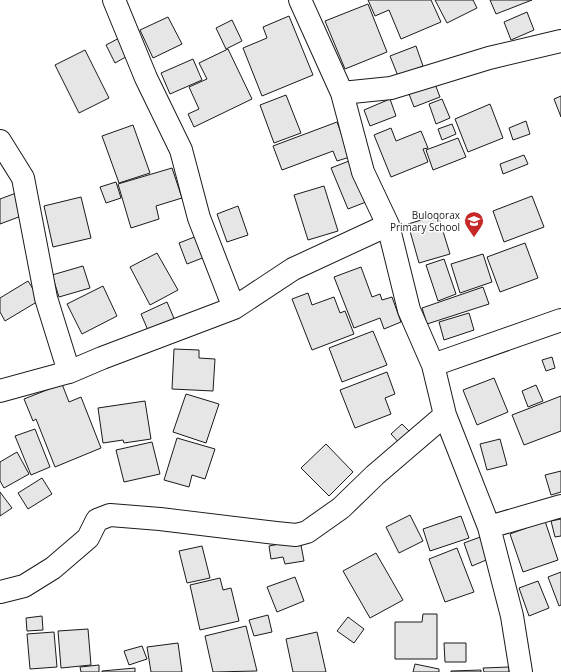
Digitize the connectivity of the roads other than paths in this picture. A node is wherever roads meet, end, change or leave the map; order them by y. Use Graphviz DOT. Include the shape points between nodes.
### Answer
graph roads {
  1 [pos="114,0"];
  2 [pos="300,0"];
  3 [pos="561,41"];
  4 [pos="342,93"];
  5 [pos="0,141"];
  6 [pos="0,174"];
  7 [pos="23,178"];
  8 [pos="388,225"];
  9 [pos="234,308"];
  10 [pos="561,320"];
  11 [pos="433,364"];
  12 [pos="69,372"];
  13 [pos="0,391"];
  14 [pos="445,415"];
  15 [pos="561,506"];
  16 [pos="489,527"];
  17 [pos="0,592"];
  18 [pos="521,672"];
  1 -- 9 [label="street" via="146,78 181,150 199,218"];
  2 -- 4 [label="street"];
  3 -- 4 [label="street" via="489,58 391,88"];
  4 -- 8 [label="street" via="363,172"];
  5 -- 7 [label="street"];
  6 -- 7 [label="street"];
  7 -- 12 [label="street" via="46,298"];
  8 -- 9 [label="street" via="293,269"];
  8 -- 11 [label="street" via="409,310"];
  9 -- 12 [label="street"];
  10 -- 11 [label="street"];
  11 -- 14 [label="street"];
  12 -- 13 [label="street"];
  14 -- 16 [label="street"];
  14 -- 17 [label="street" via="341,508 307,532 296,535 276,534 110,515 97,520 88,538 53,568 24,586"];
  15 -- 16 [label="street"];
  16 -- 18 [label="street" via="512,616"];
}
